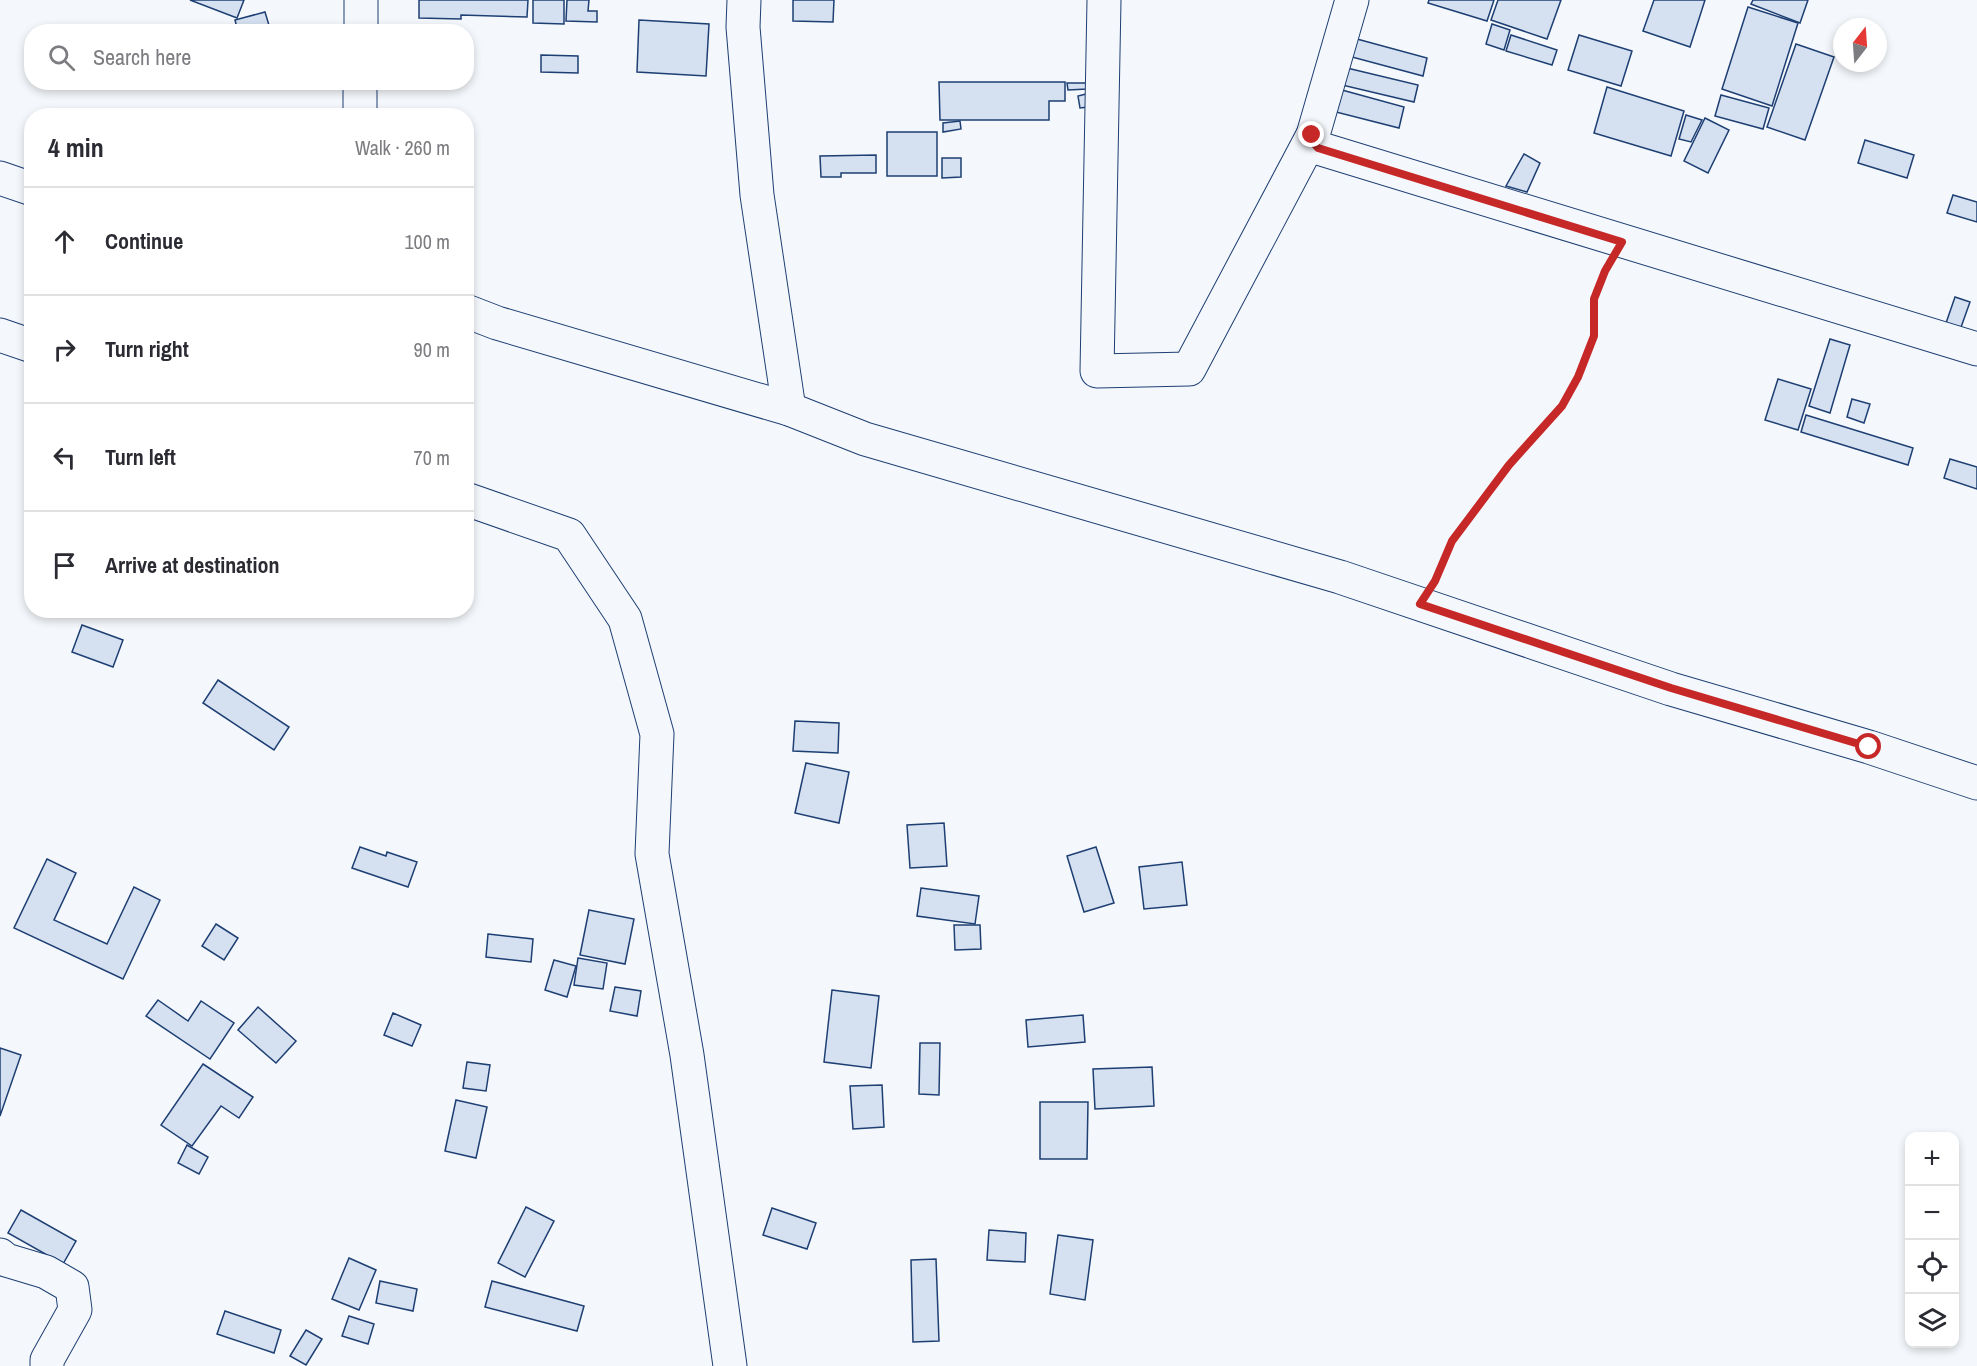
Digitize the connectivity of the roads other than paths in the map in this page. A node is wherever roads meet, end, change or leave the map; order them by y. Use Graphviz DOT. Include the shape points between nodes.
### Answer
graph roads {
  1 [pos="361,0"];
  2 [pos="744,0"];
  3 [pos="1104,0"];
  4 [pos="1352,0"];
  5 [pos="361,24"];
  6 [pos="360,90"];
  7 [pos="360,108"];
  8 [pos="1312,135"];
  9 [pos="0,178"];
  10 [pos="24,186"];
  11 [pos="474,314"];
  12 [pos="0,335"];
  13 [pos="24,343"];
  14 [pos="1977,349"];
  15 [pos="789,409"];
  16 [pos="474,502"];
  17 [pos="1977,783"];
  18 [pos="0,1255"];
  19 [pos="47,1366"];
  20 [pos="730,1366"];
  1 -- 5 [label="street"];
  2 -- 15 [label="street" via="757,195"];
  3 -- 8 [label="street" via="1097,371 1189,369"];
  4 -- 8 [label="street"];
  6 -- 7 [label="street"];
  8 -- 14 [label="street" via="1318,148"];
  9 -- 10 [label="street"];
  11 -- 15 [label="street"];
  12 -- 13 [label="street"];
  15 -- 17 [label="street" via="865,439 1260,553 1671,688"];
  16 -- 20 [label="street" via="569,535 625,619 657,734 652,854 687,1055"];
  18 -- 19 [label="street" via="46,1272 72,1287 75,1310"];
}
